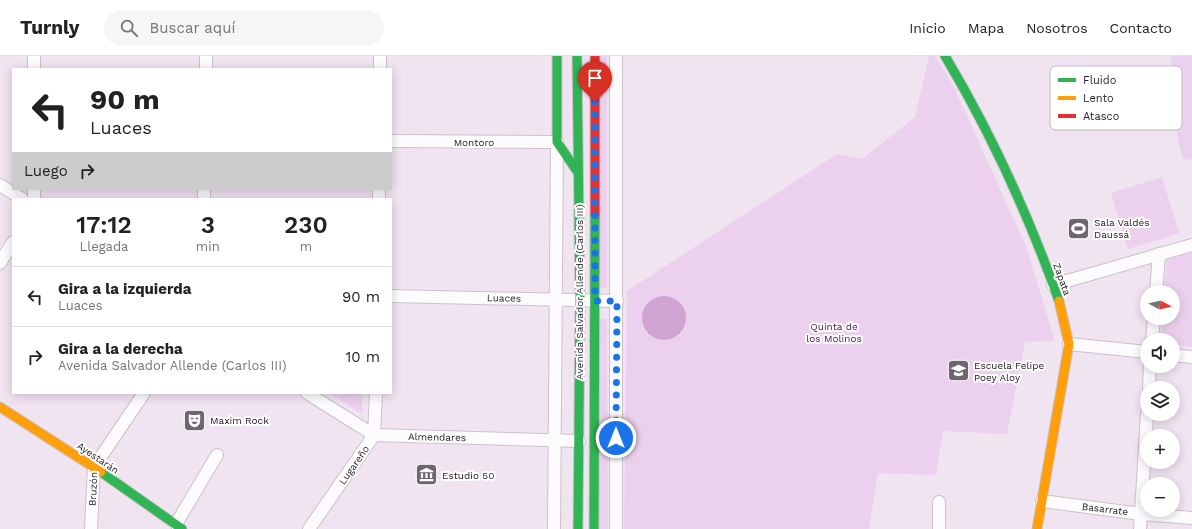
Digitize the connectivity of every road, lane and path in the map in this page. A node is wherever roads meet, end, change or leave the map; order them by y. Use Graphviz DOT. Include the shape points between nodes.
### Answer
graph roads {
  1 [pos="34,56"];
  2 [pos="206,56"];
  3 [pos="380,56"];
  4 [pos="557,56"];
  5 [pos="577,56"];
  6 [pos="595,56"];
  7 [pos="616,56"];
  8 [pos="945,56"];
  9 [pos="34,68"];
  10 [pos="206,68"];
  11 [pos="380,68"];
  12 [pos="392,141"];
  13 [pos="556,142"];
  14 [pos="578,171"];
  15 [pos="0,185"];
  16 [pos="20,198"];
  17 [pos="12,244"];
  18 [pos="1192,245"];
  19 [pos="1159,254"];
  20 [pos="0,263"];
  21 [pos="1053,285"];
  22 [pos="1157,285"];
  23 [pos="392,296"];
  24 [pos="556,300"];
  25 [pos="580,300"];
  26 [pos="595,301"];
  27 [pos="617,301"];
  28 [pos="1069,344"];
  29 [pos="1140,351"];
  30 [pos="1180,356"];
  31 [pos="1192,357"];
  32 [pos="143,394"];
  33 [pos="309,394"];
  34 [pos="376,394"];
  35 [pos="0,407"];
  36 [pos="1147,421"];
  37 [pos="374,435"];
  38 [pos="554,439"];
  39 [pos="579,441"];
  40 [pos="217,455"];
  41 [pos="94,467"];
  42 [pos="1143,477"];
  43 [pos="1042,501"];
  44 [pos="939,502"];
  45 [pos="1140,514"];
  46 [pos="1141,517"];
  47 [pos="1179,517"];
  48 [pos="1192,518"];
  49 [pos="179,527"];
  50 [pos="91,529"];
  51 [pos="309,529"];
  52 [pos="554,529"];
  53 [pos="578,529"];
  54 [pos="594,529"];
  55 [pos="616,529"];
  56 [pos="939,529"];
  57 [pos="1037,529"];
  58 [pos="1140,529"];
  1 -- 9 [label="street"];
  2 -- 10 [label="street"];
  3 -- 11 [label="street"];
  4 -- 13 [label="main road"];
  5 -- 14 [label="main road, Avenida Salvador Allende (Carlos III)"];
  6 -- 26 [label="main road, Avenida Salvador Allende (Carlos III)"];
  7 -- 27 [label="street"];
  8 -- 21 [label="main road, Zapata" via="983,123 1019,196"];
  12 -- 13 [label="street, Montoro"];
  13 -- 14 [label="main road"];
  13 -- 24 [label="street"];
  14 -- 25 [label="main road, Avenida Salvador Allende (Carlos III)"];
  15 -- 16 [label="street"];
  17 -- 20 [label="street"];
  18 -- 19 [label="street"];
  19 -- 21 [label="street"];
  19 -- 22 [label="street"];
  21 -- 28 [label="main road, Zapata" via="1068,328"];
  23 -- 24 [label="street, Luaces"];
  24 -- 25 [label="street, Luaces"];
  24 -- 38 [label="street"];
  25 -- 26 [label="street, Luaces"];
  25 -- 39 [label="main road, Avenida Salvador Allende (Carlos III)"];
  26 -- 27 [label="street, Luaces"];
  26 -- 54 [label="main road, Avenida Salvador Allende (Carlos III)"];
  27 -- 55 [label="street"];
  28 -- 29 [label="street"];
  28 -- 43 [label="main road, Zapata"];
  30 -- 31 [label="street"];
  32 -- 41 [label="street, Bruzón"];
  33 -- 37 [label="street"];
  34 -- 37 [label="street, Lugareño"];
  35 -- 41 [label="main road, Ayestarán"];
  36 -- 42 [label="street"];
  37 -- 38 [label="street, Almendares"];
  37 -- 51 [label="street, Lugareño"];
  38 -- 39 [label="street, Almendares"];
  38 -- 52 [label="street"];
  39 -- 53 [label="main road, Avenida Salvador Allende (Carlos III)"];
  40 -- 49 [label="street"];
  41 -- 49 [label="main road, Ayestarán"];
  41 -- 50 [label="street, Bruzón"];
  43 -- 45 [label="street, Basarrate"];
  43 -- 57 [label="main road, Zapata"];
  44 -- 56 [label="street"];
  46 -- 58 [label="street"];
  47 -- 48 [label="street, Basarrate"];
}
